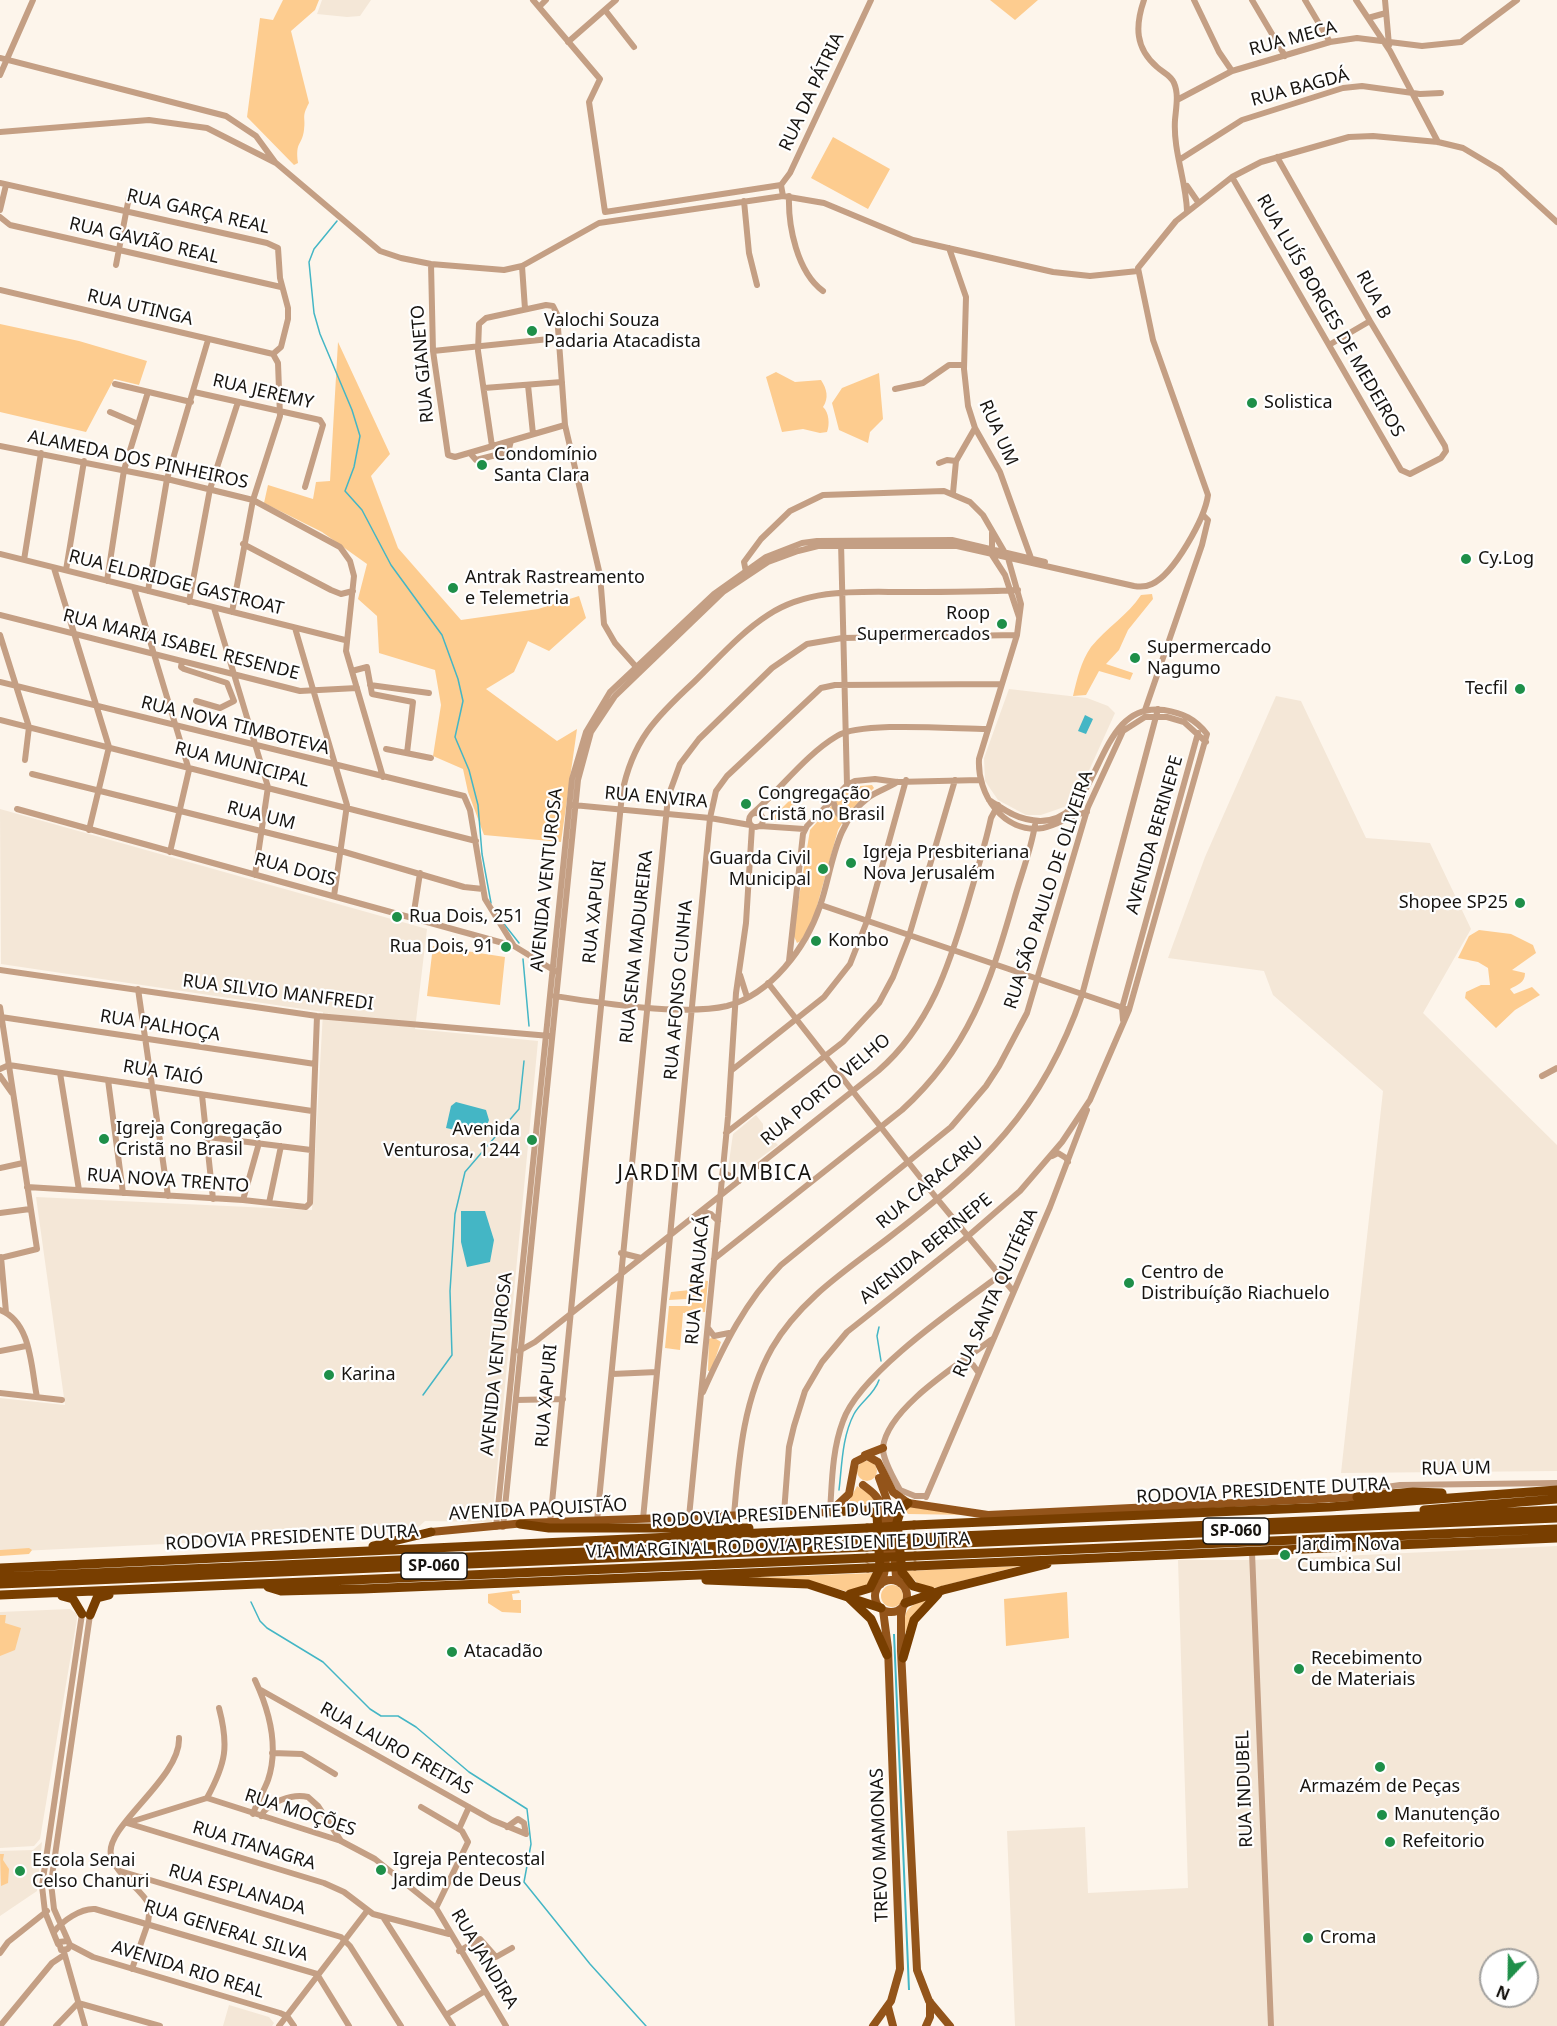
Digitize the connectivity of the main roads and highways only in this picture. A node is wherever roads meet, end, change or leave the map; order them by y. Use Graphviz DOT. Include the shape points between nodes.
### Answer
graph roads {
  1 [pos="883,1448"];
  2 [pos="861,1457"];
  3 [pos="880,1474"];
  4 [pos="853,1477"];
  5 [pos="863,1485"];
  6 [pos="1557,1490"];
  7 [pos="1495,1494"];
  8 [pos="1358,1497"];
  9 [pos="1557,1499"];
  10 [pos="909,1503"];
  11 [pos="1557,1510"];
  12 [pos="830,1512"];
  13 [pos="1557,1518"];
  14 [pos="1363,1519"];
  15 [pos="520,1524"];
  16 [pos="1557,1529"];
  17 [pos="432,1532"];
  18 [pos="793,1532"];
  19 [pos="1557,1538"];
  20 [pos="915,1542"];
  21 [pos="867,1544"];
  22 [pos="351,1551"];
  23 [pos="1072,1559"];
  24 [pos="915,1561"];
  25 [pos="867,1563"];
  26 [pos="0,1568"];
  27 [pos="668,1576"];
  28 [pos="0,1577"];
  29 [pos="900,1583"];
  30 [pos="0,1584"];
  31 [pos="260,1584"];
  32 [pos="881,1584"];
  33 [pos="156,1589"];
  34 [pos="943,1590"];
  35 [pos="18,1594"];
  36 [pos="0,1595"];
  37 [pos="845,1595"];
  38 [pos="904,1605"];
  39 [pos="882,1609"];
  40 [pos="887,1655"];
  41 [pos="903,1658"];
  42 [pos="929,2001"];
  43 [pos="888,2007"];
  44 [pos="873,2026"];
  45 [pos="893,2026"];
  46 [pos="926,2026"];
  47 [pos="950,2026"];
  1 -- 2 [label="main road"];
  2 -- 3 [label="main road" via="875,1460"];
  2 -- 4 [label="main road" via="853,1465"];
  3 -- 5 [label="main road" via="871,1484"];
  3 -- 10 [label="main road" via="893,1492"];
  3 -- 29 [label="main road" via="890,1505 896,1577"];
  4 -- 5 [label="main road"];
  4 -- 12 [label="main road" via="846,1499"];
  5 -- 32 [label="main road" via="878,1498 883,1509 886,1572"];
  6 -- 7 [label="highway, RODOVIA PRESIDENTE DUTRA / SP-060"];
  7 -- 8 [label="highway" via="1413,1492"];
  7 -- 18 [label="highway, RODOVIA PRESIDENTE DUTRA / SP-060, bridge" via="1330,1507"];
  8 -- 10 [label="main road" via="981,1514"];
  9 -- 14 [label="highway"];
  10 -- 34 [label="highway" via="901,1509 897,1522 903,1575 918,1589"];
  11 -- 14 [label="highway, RODOVIA PRESIDENTE DUTRA / SP-060"];
  12 -- 15 [label="main road, AVENIDA PAQUISTÃO"];
  12 -- 37 [label="highway" via="868,1510 877,1515 877,1576 870,1588"];
  13 -- 20 [label="highway, RODOVIA PRESIDENTE DUTRA / SP-060"];
  14 -- 20 [label="highway, RODOVIA PRESIDENTE DUTRA / SP-060"];
  15 -- 17 [label="main road, AVENIDA PAQUISTÃO"];
  15 -- 18 [label="highway" via="541,1528 759,1528"];
  16 -- 24 [label="highway, VIA MARGINAL RODOVIA PRESIDENTE DUTRA / SP-060"];
  17 -- 22 [label="highway"];
  18 -- 22 [label="highway, RODOVIA PRESIDENTE DUTRA / SP-060"];
  19 -- 23 [label="highway"];
  20 -- 21 [label="highway, RODOVIA PRESIDENTE DUTRA / SP-060, bridge"];
  21 -- 28 [label="highway, RODOVIA PRESIDENTE DUTRA / SP-060"];
  21 -- 30 [label="highway, RODOVIA PRESIDENTE DUTRA / SP-060"];
  22 -- 26 [label="highway, RODOVIA PRESIDENTE DUTRA / SP-060"];
  23 -- 24 [label="highway"];
  23 -- 34 [label="highway"];
  24 -- 25 [label="highway, bridge"];
  25 -- 27 [label="highway"];
  25 -- 31 [label="highway, VIA MARGINAL RODOVIA PRESIDENTE DUTRA / SP-060"];
  27 -- 31 [label="highway" via="281,1591"];
  27 -- 37 [label="highway" via="808,1584"];
  29 -- 32 [label="main road"];
  29 -- 38 [label="main road" via="907,1594"];
  31 -- 33 [label="highway, VIA MARGINAL RODOVIA PRESIDENTE DUTRA / SP-060"];
  32 -- 39 [label="main road" via="876,1595"];
  33 -- 35 [label="highway, VIA MARGINAL RODOVIA PRESIDENTE DUTRA / SP-060"];
  33 -- 35 [label="highway" via="103,1595 86,1614 68,1596"];
  34 -- 38 [label="highway"];
  34 -- 41 [label="highway" via="914,1620"];
  35 -- 36 [label="highway, VIA MARGINAL RODOVIA PRESIDENTE DUTRA / SP-060"];
  37 -- 39 [label="highway"];
  37 -- 40 [label="highway" via="871,1619"];
  38 -- 39 [label="main road" via="896,1611"];
  38 -- 41 [label="main road, TREVO MAMONAS"];
  39 -- 40 [label="main road, TREVO MAMONAS"];
  40 -- 43 [label="main road, TREVO MAMONAS" via="900,1962 897,1989"];
  41 -- 42 [label="main road, TREVO MAMONAS" via="917,1963"];
  42 -- 46 [label="main road"];
  42 -- 47 [label="main road, TREVO MAMONAS"];
  43 -- 44 [label="main road, TREVO MAMONAS"];
  43 -- 45 [label="main road"];
}
